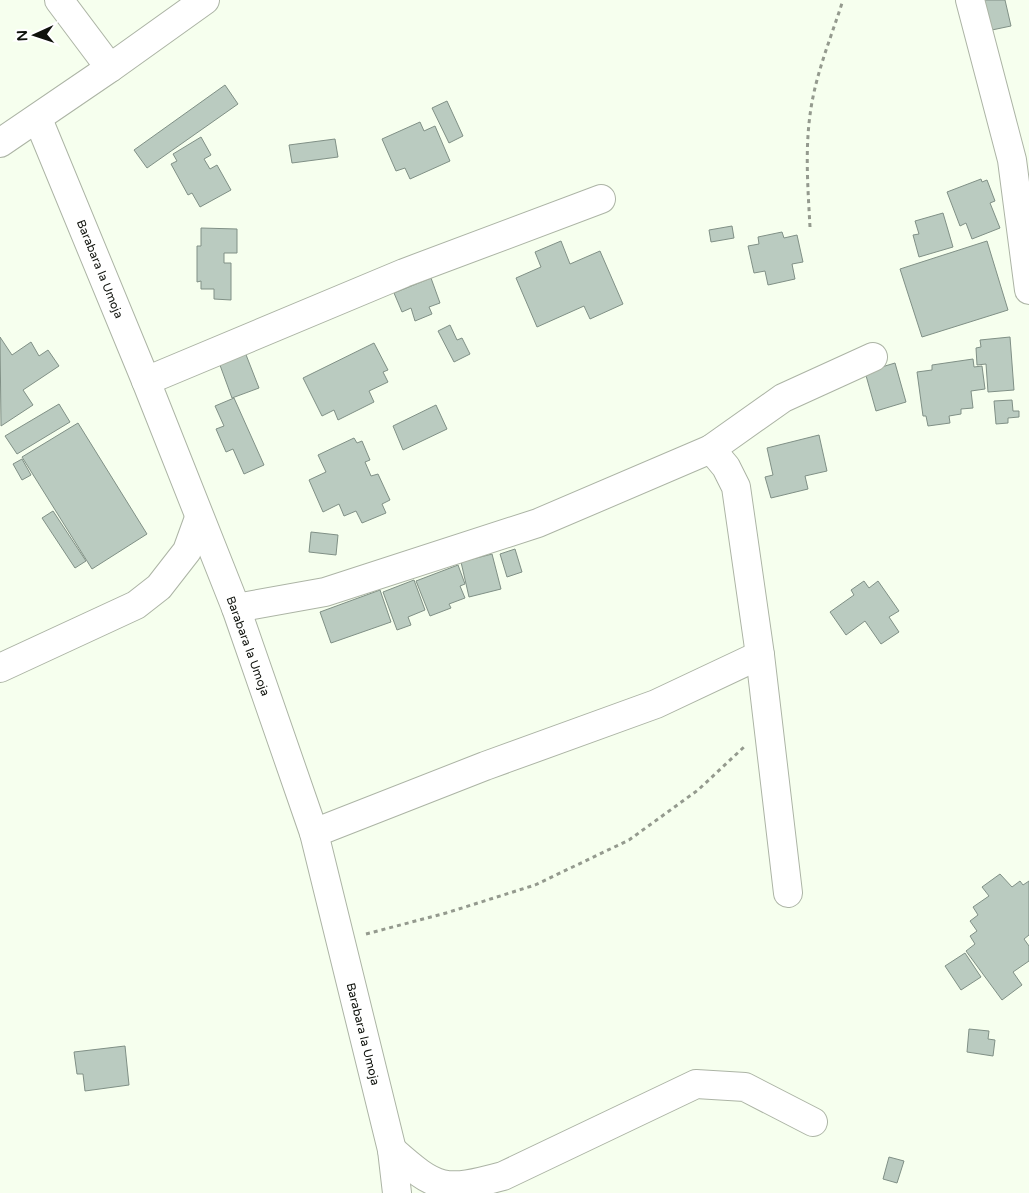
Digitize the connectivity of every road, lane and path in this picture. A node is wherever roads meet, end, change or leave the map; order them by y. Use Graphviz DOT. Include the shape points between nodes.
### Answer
graph roads {
  1 [pos="59,0"];
  2 [pos="205,0"];
  3 [pos="843,0"];
  4 [pos="970,0"];
  5 [pos="110,68"];
  6 [pos="38,118"];
  7 [pos="0,143"];
  8 [pos="601,199"];
  9 [pos="810,227"];
  10 [pos="1029,290"];
  11 [pos="873,357"];
  12 [pos="146,381"];
  13 [pos="711,450"];
  14 [pos="199,518"];
  15 [pos="236,608"];
  16 [pos="760,655"];
  17 [pos="0,668"];
  18 [pos="767,726"];
  19 [pos="314,833"];
  20 [pos="788,893"];
  21 [pos="340,940"];
  22 [pos="813,1122"];
  23 [pos="392,1150"];
  24 [pos="397,1193"];
  1 -- 5 [label="street"];
  2 -- 5 [label="street"];
  3 -- 9 [label="path" via="819,70 810,114 807,158"];
  4 -- 10 [label="street" via="1012,160"];
  5 -- 6 [label="street"];
  6 -- 7 [label="street"];
  6 -- 12 [label="street, Barabara la Umoja"];
  8 -- 12 [label="street" via="404,273"];
  11 -- 13 [label="street" via="783,398"];
  12 -- 14 [label="street, Barabara la Umoja"];
  13 -- 15 [label="street" via="538,523 325,592"];
  13 -- 16 [label="street" via="726,467 736,487"];
  14 -- 15 [label="street, Barabara la Umoja"];
  14 -- 17 [label="street" via="187,551 158,587 136,605"];
  15 -- 19 [label="street, Barabara la Umoja"];
  16 -- 18 [label="street"];
  16 -- 19 [label="street" via="656,704"];
  18 -- 20 [label="street"];
  18 -- 21 [label="path" via="698,790 629,840 535,885 446,913"];
  19 -- 21 [label="street, Barabara la Umoja"];
  21 -- 23 [label="street, Barabara la Umoja"];
  22 -- 23 [label="street" via="744,1087 696,1084 504,1176 473,1184 450,1187 436,1184 421,1176"];
  23 -- 24 [label="street, Barabara la Umoja"];
}
